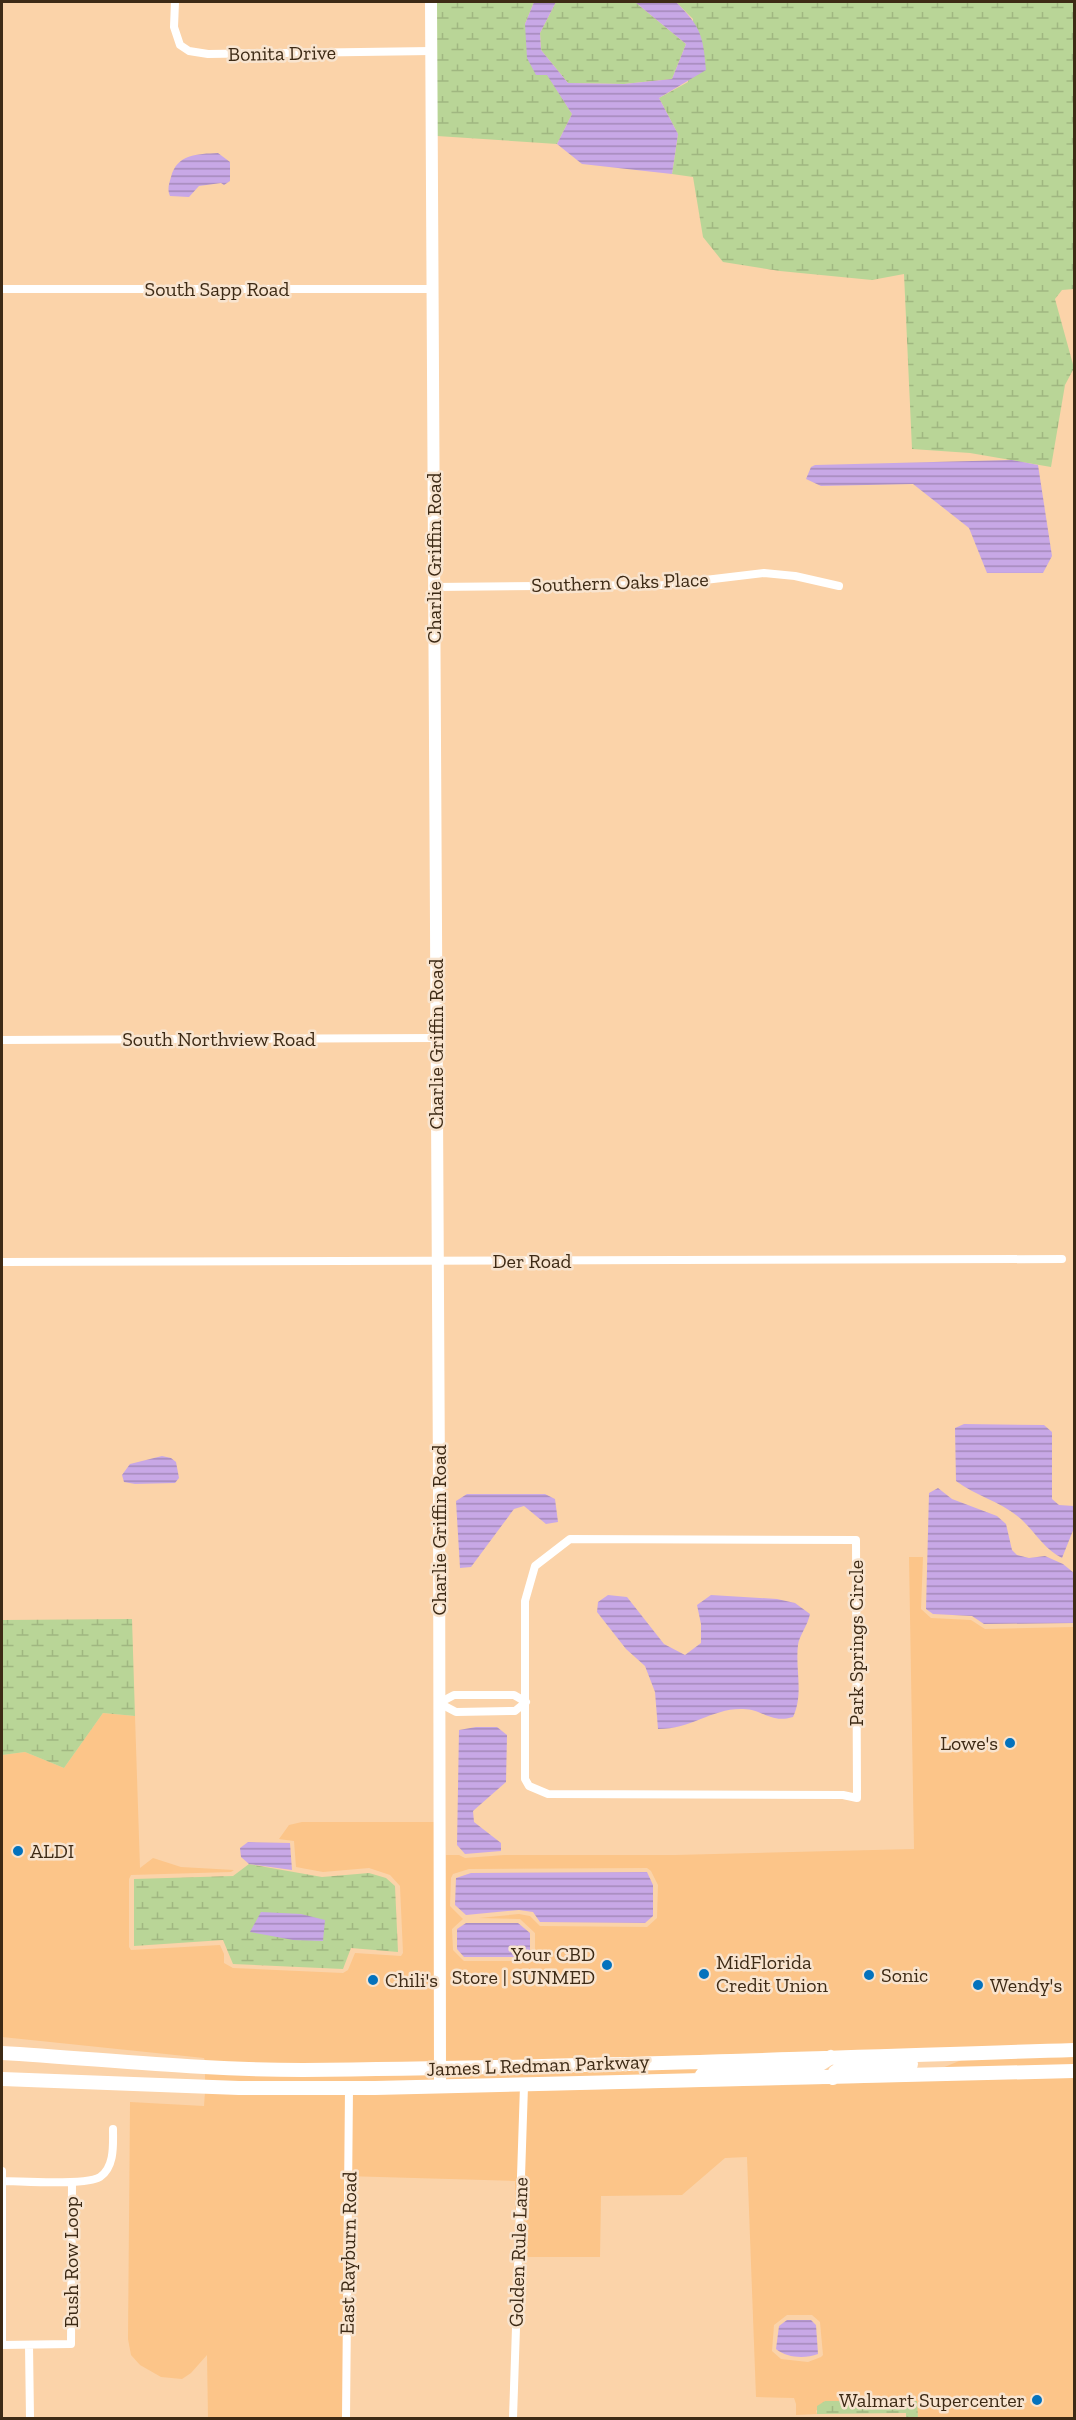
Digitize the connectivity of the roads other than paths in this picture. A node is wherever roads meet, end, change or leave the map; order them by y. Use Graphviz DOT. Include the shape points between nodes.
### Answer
graph roads {
  1 [pos="175,2"];
  2 [pos="431,2"];
  3 [pos="431,51"];
  4 [pos="2,289"];
  5 [pos="433,289"];
  6 [pos="839,586"];
  7 [pos="434,587"];
  8 [pos="436,1038"];
  9 [pos="2,1040"];
  10 [pos="1062,1259"];
  11 [pos="438,1262"];
  12 [pos="2,1263"];
  13 [pos="525,1702"];
  14 [pos="439,1703"];
  15 [pos="1074,2050"];
  16 [pos="2,2053"];
  17 [pos="962,2053"];
  18 [pos="831,2056"];
  19 [pos="440,2069"];
  20 [pos="1074,2071"];
  21 [pos="833,2078"];
  22 [pos="2,2079"];
  23 [pos="689,2081"];
  24 [pos="524,2086"];
  25 [pos="440,2087"];
  26 [pos="349,2088"];
  27 [pos="113,2129"];
  28 [pos="2,2171"];
  29 [pos="2,2181"];
  30 [pos="72,2182"];
  31 [pos="2,2345"];
  32 [pos="29,2345"];
  33 [pos="30,2418"];
  34 [pos="346,2418"];
  35 [pos="513,2418"];
  1 -- 3 [label="street, Bonita Drive" via="174,27 180,45 189,51"];
  2 -- 3 [label="street, Charlie Griffin Road"];
  3 -- 5 [label="street, Charlie Griffin Road"];
  4 -- 5 [label="street, South Sapp Road"];
  5 -- 7 [label="street, Charlie Griffin Road"];
  6 -- 7 [label="street, Southern Oaks Place" via="764,573 663,585"];
  7 -- 8 [label="street, Charlie Griffin Road"];
  8 -- 9 [label="street, South Northview Road"];
  8 -- 11 [label="street, Charlie Griffin Road"];
  10 -- 11 [label="street, Der Road"];
  11 -- 12 [label="street, Der Road"];
  11 -- 14 [label="street, Charlie Griffin Road"];
  13 -- 13 [label="street, Park Springs Circle" via="525,1601 535,1566 570,1539 856,1540 857,1798 548,1794 529,1786 525,1779"];
  13 -- 14 [label="street" via="514,1695 454,1695"];
  13 -- 14 [label="street" via="514,1712 456,1712"];
  14 -- 19 [label="street, Charlie Griffin Road"];
  15 -- 17 [label="main road, James L Redman Parkway"];
  16 -- 19 [label="main road, James L Redman Parkway" via="302,2070"];
  17 -- 18 [label="main road, James L Redman Parkway"];
  17 -- 21 [label="main road" via="940,2063 844,2067"];
  18 -- 19 [label="main road, James L Redman Parkway"];
  18 -- 23 [label="main road" via="814,2068 719,2071"];
  19 -- 25 [label="street, Charlie Griffin Road"];
  20 -- 21 [label="main road, James L Redman Parkway"];
  21 -- 23 [label="main road, James L Redman Parkway"];
  22 -- 26 [label="main road, James L Redman Parkway"];
  23 -- 24 [label="main road, James L Redman Parkway"];
  24 -- 25 [label="main road, James L Redman Parkway"];
  24 -- 35 [label="street, Golden Rule Lane"];
  25 -- 26 [label="main road, James L Redman Parkway"];
  26 -- 34 [label="street, East Rayburn Road"];
  27 -- 30 [label="street, Bush Row Loop" via="113,2154 106,2170 93,2180"];
  28 -- 29 [label="street"];
  29 -- 30 [label="street, Bush Row Loop"];
  29 -- 31 [label="street"];
  30 -- 32 [label="street, Bush Row Loop" via="71,2344"];
  31 -- 32 [label="street, Bush Row Loop"];
  32 -- 33 [label="street"];
}
